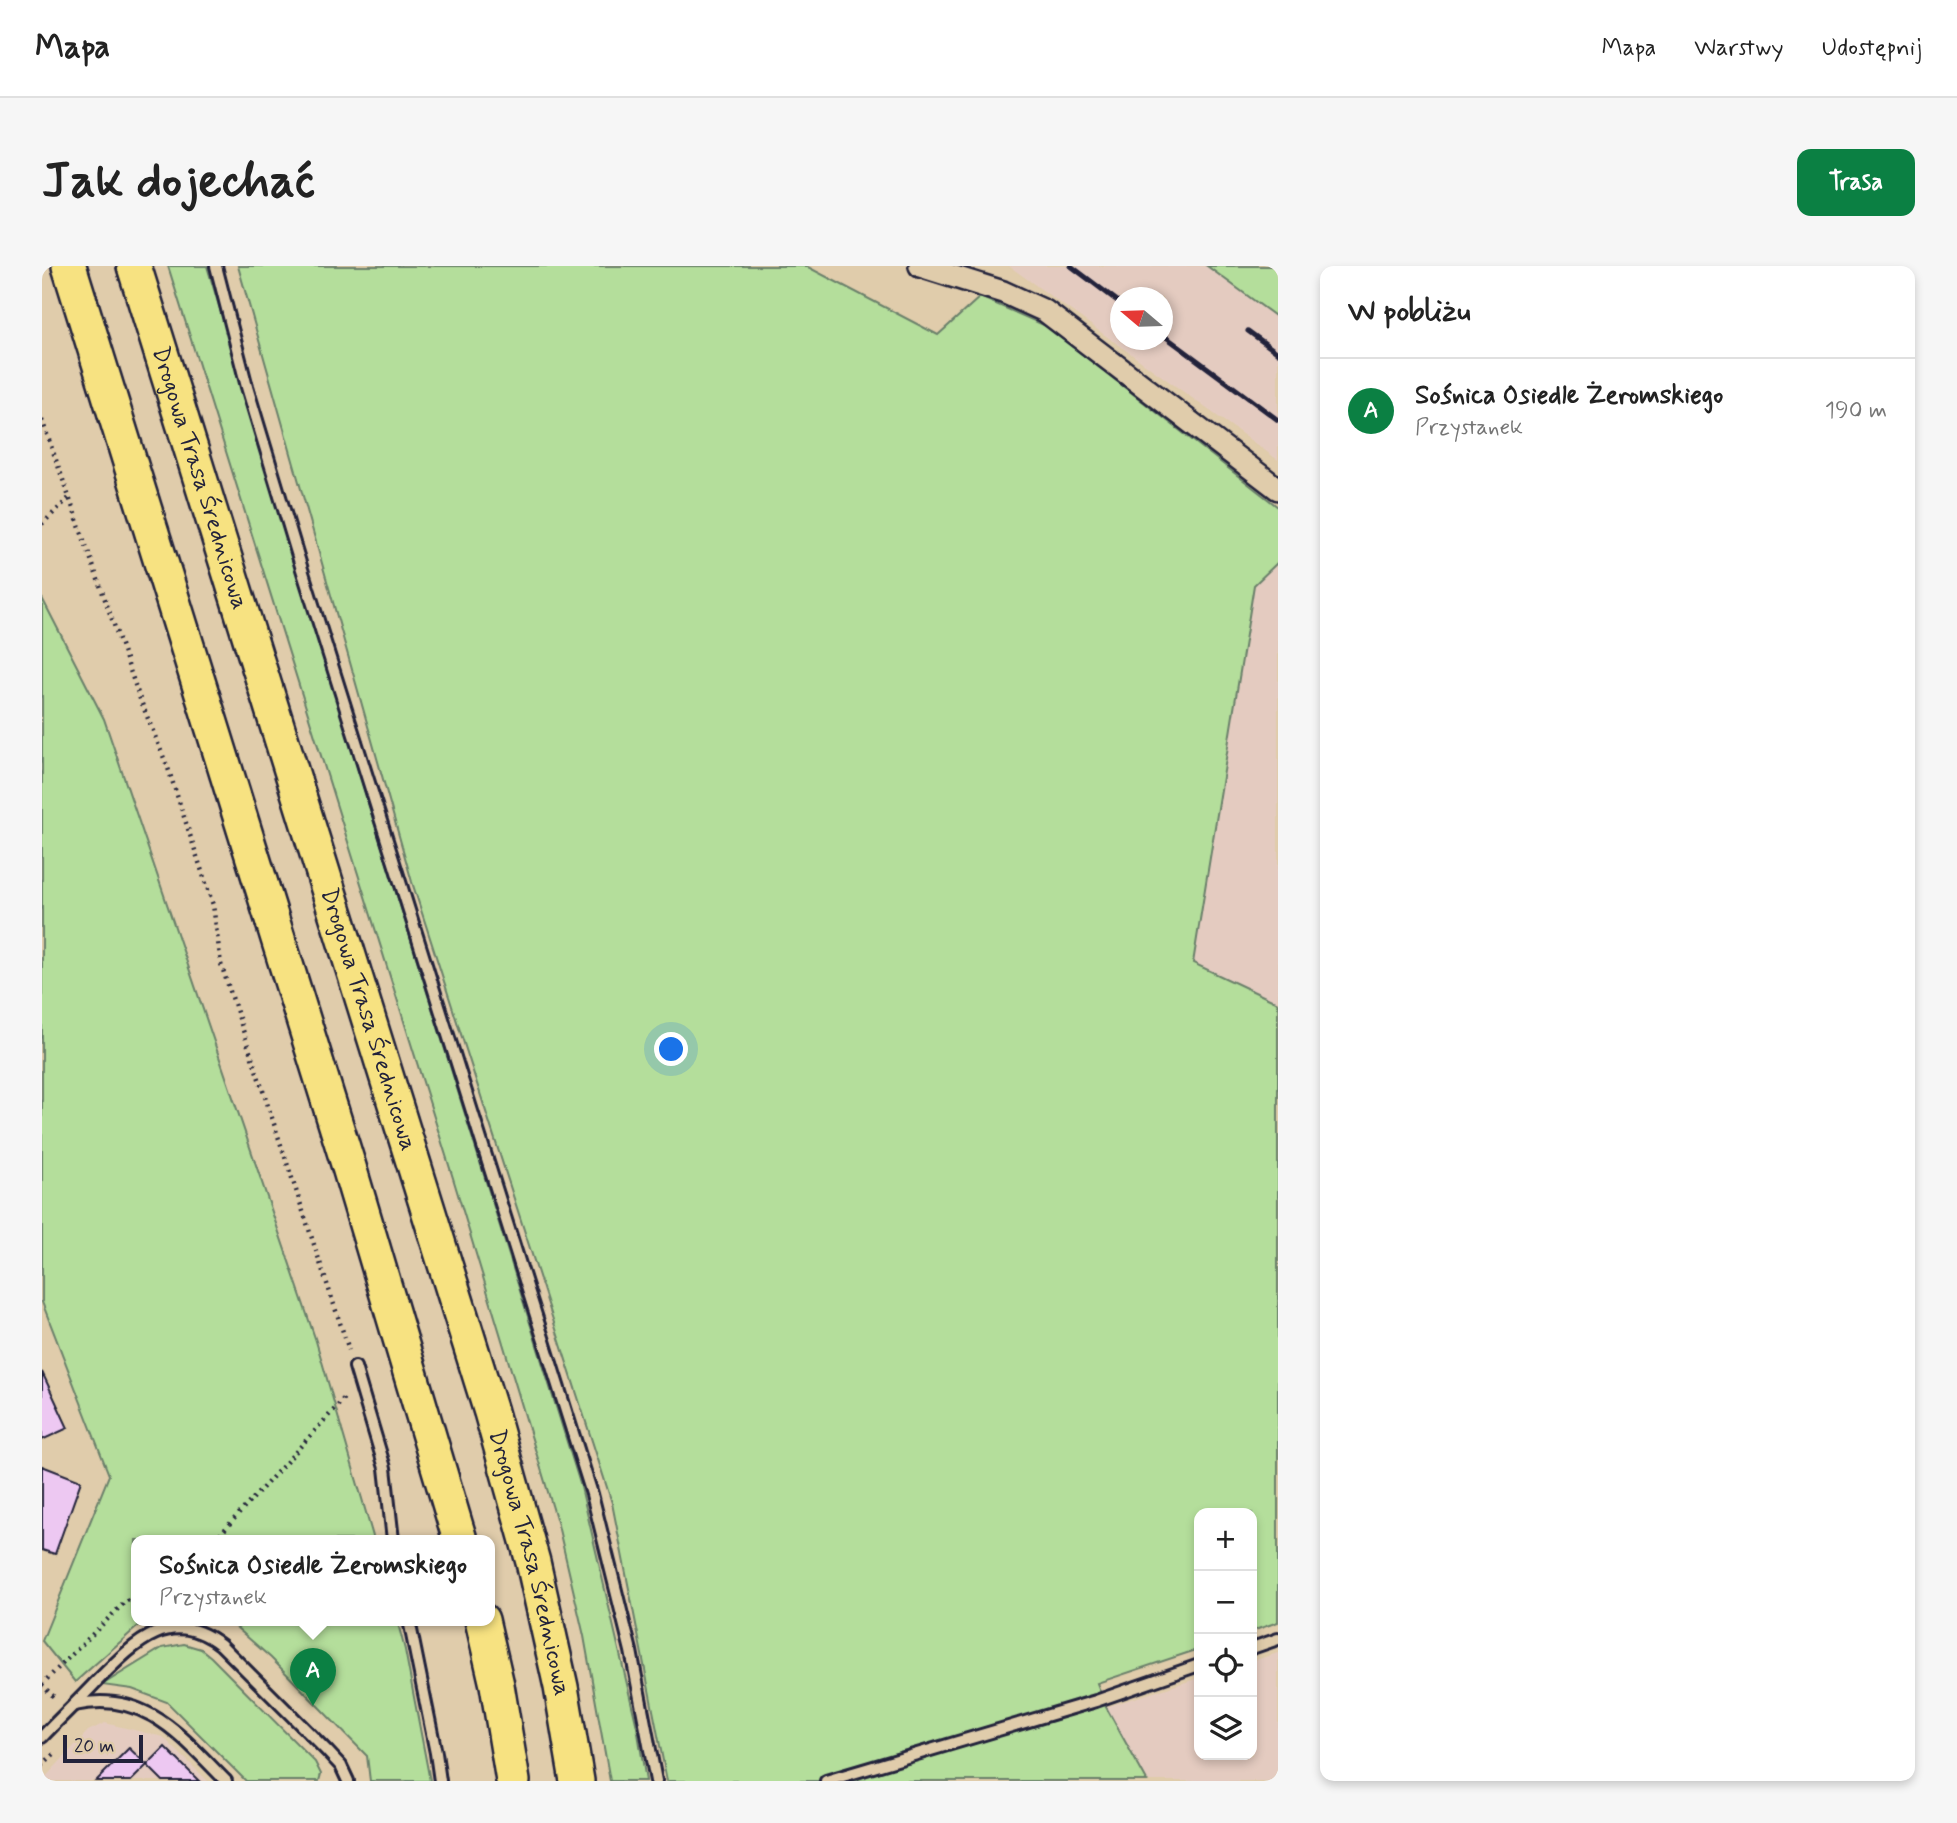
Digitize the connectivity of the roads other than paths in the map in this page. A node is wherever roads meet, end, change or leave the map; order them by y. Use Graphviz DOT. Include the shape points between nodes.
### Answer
graph roads {
  1 [pos="69,266"];
  2 [pos="134,266"];
  3 [pos="216,266"];
  4 [pos="931,268"];
  5 [pos="1278,489"];
  6 [pos="355,1367"];
  7 [pos="392,1535"];
  8 [pos="459,1535"];
  9 [pos="410,1626"];
  10 [pos="483,1626"];
  11 [pos="1278,1639"];
  12 [pos="1257,1646"];
  13 [pos="1194,1667"];
  14 [pos="74,1705"];
  15 [pos="42,1737"];
  16 [pos="226,1781"];
  17 [pos="348,1781"];
  18 [pos="440,1781"];
  19 [pos="513,1781"];
  20 [pos="577,1781"];
  21 [pos="656,1781"];
  22 [pos="826,1781"];
  1 -- 8 [label="main road"];
  2 -- 20 [label="main road, Drogowa Trasa Średnicowa" via="491,1412 533,1562"];
  3 -- 21 [label="lane" via="301,566 592,1494 631,1651"];
  4 -- 5 [label="street" via="1045,311"];
  6 -- 7 [label="lane" via="385,1468"];
  9 -- 18 [label="lane"];
  10 -- 19 [label="main road"];
  11 -- 12 [label="lane"];
  13 -- 22 [label="lane"];
  14 -- 15 [label="lane"];
  14 -- 16 [label="lane" via="94,1700 117,1702 150,1714 176,1732"];
  14 -- 17 [label="lane" via="141,1640 179,1627 196,1630 221,1645 327,1751"];
}
